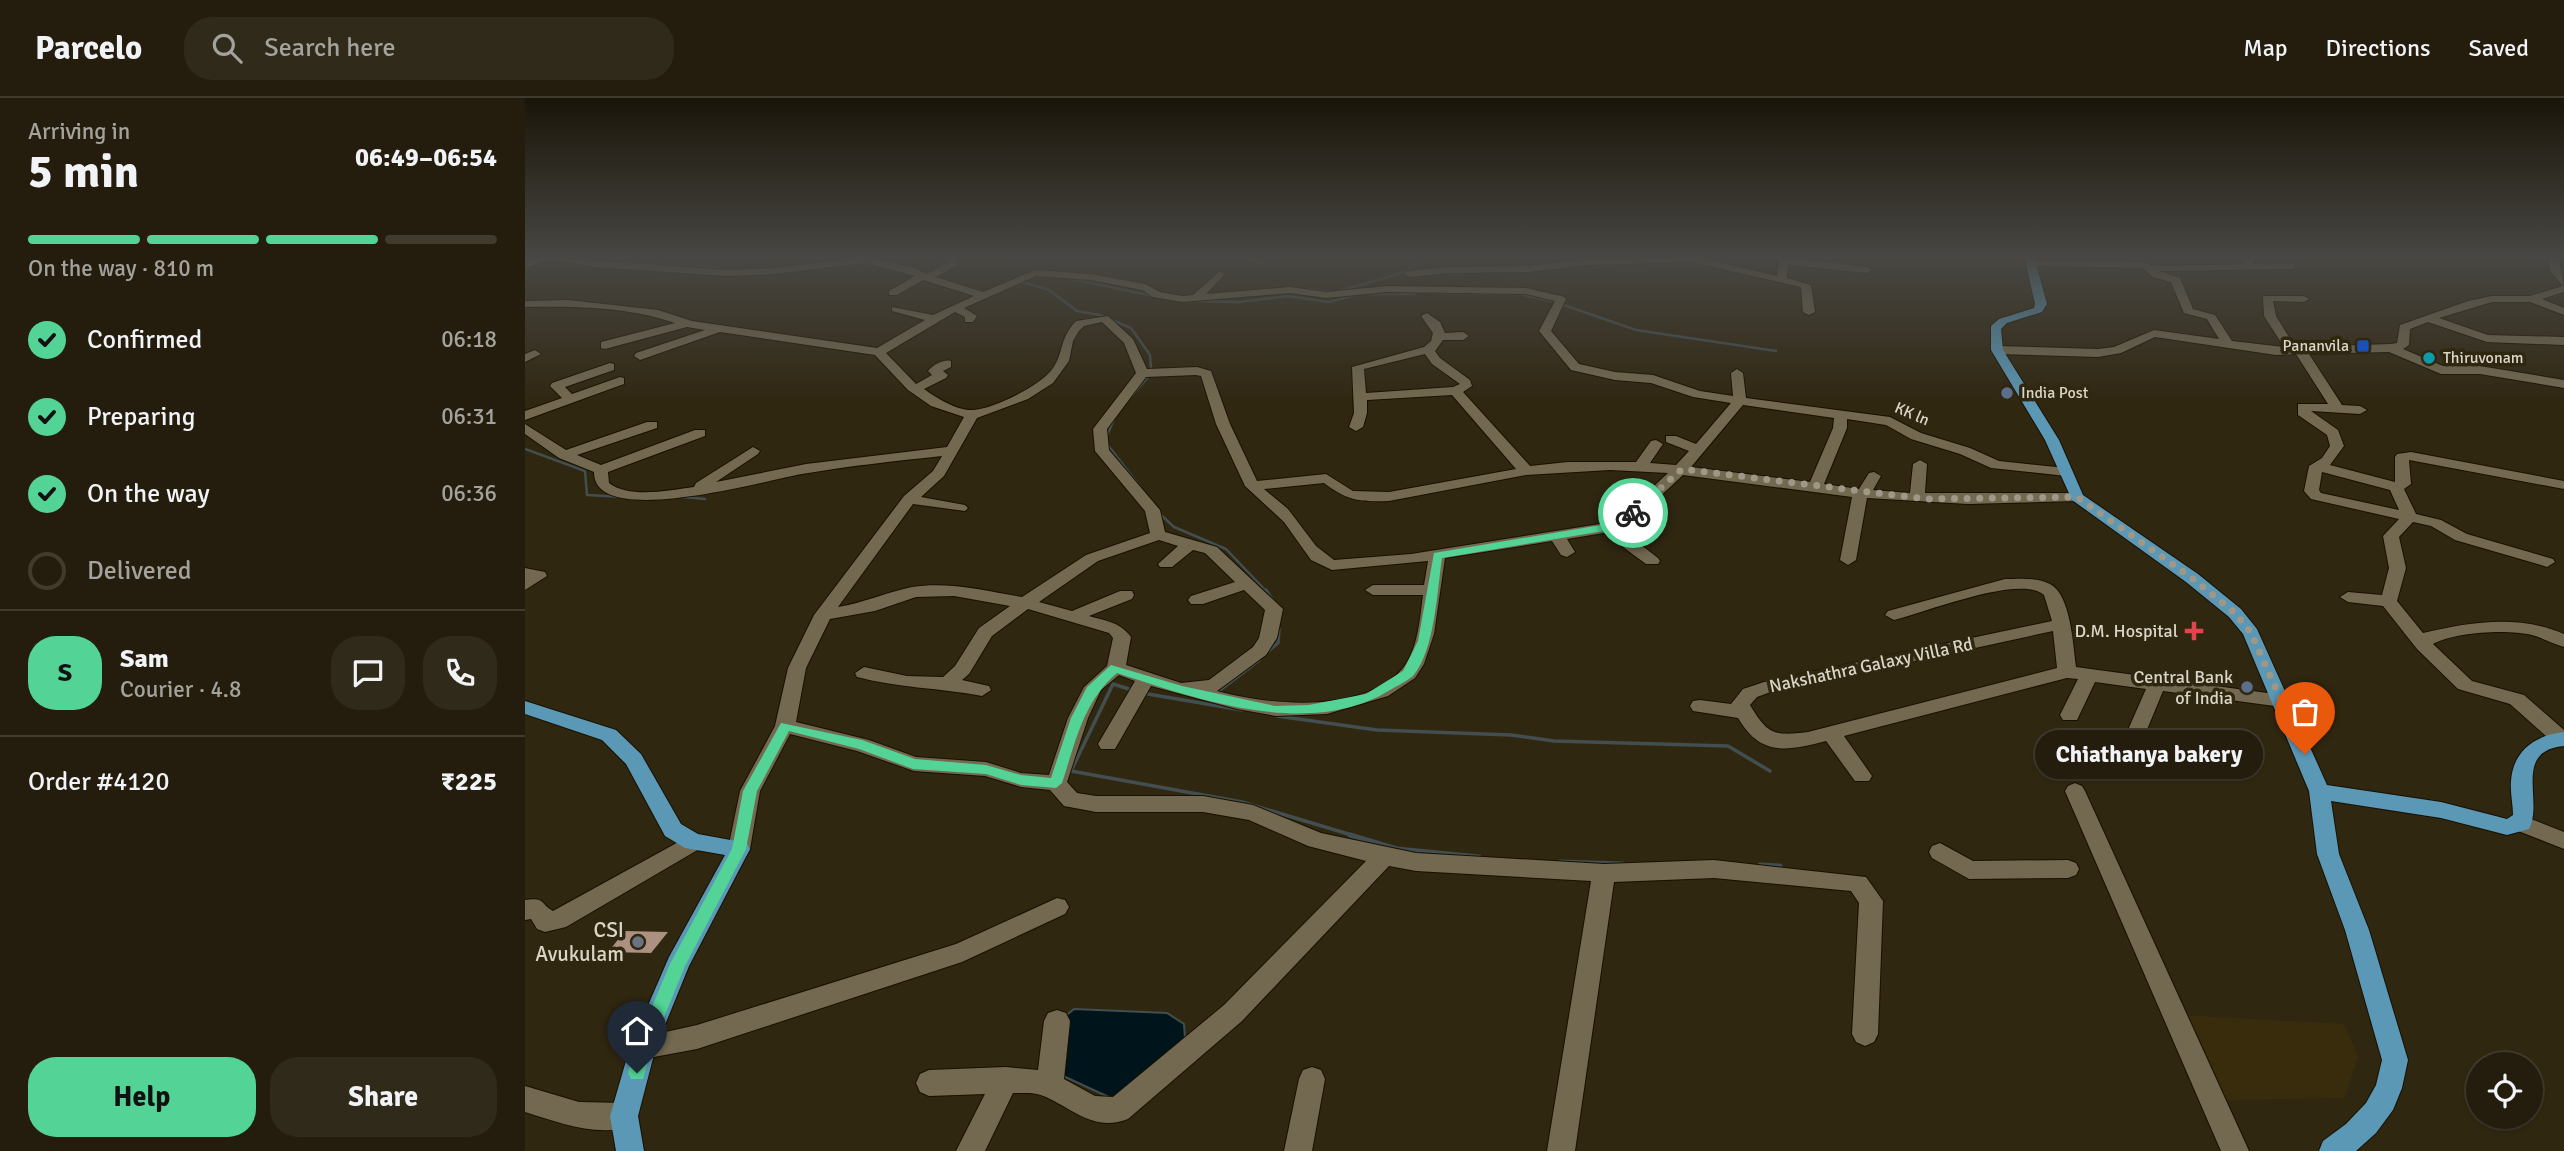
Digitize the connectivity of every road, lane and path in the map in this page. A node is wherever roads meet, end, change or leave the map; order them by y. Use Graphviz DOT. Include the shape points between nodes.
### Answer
graph roads {
  1 [pos="587,305"];
  2 [pos="959,305"];
  3 [pos="1558,305"];
  4 [pos="1808,305"];
  5 [pos="2040,305"];
  6 [pos="2186,305"];
  7 [pos="2268,305"];
  8 [pos="2471,305"];
  9 [pos="2547,305"];
  10 [pos="955,307"];
  11 [pos="896,309"];
  12 [pos="1809,312"];
  13 [pos="2564,312"];
  14 [pos="1427,316"];
  15 [pos="2426,318"];
  16 [pos="934,319"];
  17 [pos="969,320"];
  18 [pos="687,323"];
  19 [pos="719,329"];
  20 [pos="820,332"];
  21 [pos="1463,336"];
  22 [pos="1441,337"];
  23 [pos="2564,341"];
  24 [pos="799,342"];
  25 [pos="2228,344"];
  26 [pos="605,345"];
  27 [pos="2391,348"];
  28 [pos="1428,350"];
  29 [pos="1997,350"];
  30 [pos="2296,351"];
  31 [pos="879,352"];
  32 [pos="640,356"];
  33 [pos="947,364"];
  34 [pos="610,368"];
  35 [pos="1142,373"];
  36 [pos="1737,373"];
  37 [pos="620,381"];
  38 [pos="2564,384"];
  39 [pos="915,389"];
  40 [pos="1455,391"];
  41 [pos="1359,397"];
  42 [pos="571,399"];
  43 [pos="1740,401"];
  44 [pos="2337,408"];
  45 [pos="2360,410"];
  46 [pos="972,415"];
  47 [pos="525,416"];
  48 [pos="1841,416"];
  49 [pos="652,425"];
  50 [pos="1356,427"];
  51 [pos="525,428"];
  52 [pos="700,433"];
  53 [pos="1671,439"];
  54 [pos="1656,444"];
  55 [pos="1698,450"];
  56 [pos="753,451"];
  57 [pos="949,451"];
  58 [pos="564,455"];
  59 [pos="1920,464"];
  60 [pos="1641,465"];
  61 [pos="2316,466"];
  62 [pos="1682,469"];
  63 [pos="601,470"];
  64 [pos="1526,471"];
  65 [pos="2066,472"];
  66 [pos="1874,476"];
  67 [pos="2564,485"];
  68 [pos="1252,486"];
  69 [pos="1815,487"];
  70 [pos="2396,487"];
  71 [pos="696,490"];
  72 [pos="1862,493"];
  73 [pos="2077,497"];
  74 [pos="1917,498"];
  75 [pos="909,499"];
  76 [pos="960,508"];
  77 [pos="2410,516"];
  78 [pos="1607,527"];
  79 [pos="1158,535"];
  80 [pos="1557,536"];
  81 [pos="1190,544"];
  82 [pos="1567,552"];
  83 [pos="1437,555"];
  84 [pos="1652,561"];
  85 [pos="1848,561"];
  86 [pos="2547,562"];
  87 [pos="1166,564"];
  88 [pos="525,573"];
  89 [pos="1247,583"];
  90 [pos="525,585"];
  91 [pos="1373,590"];
  92 [pos="1431,590"];
  93 [pos="1126,595"];
  94 [pos="2348,597"];
  95 [pos="1197,600"];
  96 [pos="2388,601"];
  97 [pos="1025,603"];
  98 [pos="823,615"];
  99 [pos="1894,615"];
  100 [pos="1072,617"];
  101 [pos="2061,624"];
  102 [pos="2564,641"];
  103 [pos="2423,645"];
  104 [pos="1116,668"];
  105 [pos="2067,672"];
  106 [pos="864,674"];
  107 [pos="2089,675"];
  108 [pos="1146,678"];
  109 [pos="947,683"];
  110 [pos="2157,684"];
  111 [pos="1179,690"];
  112 [pos="982,691"];
  113 [pos="2282,701"];
  114 [pos="1700,706"];
  115 [pos="525,707"];
  116 [pos="1744,712"];
  117 [pos="2070,715"];
  118 [pos="785,726"];
  119 [pos="1831,733"];
  120 [pos="2563,739"];
  121 [pos="1108,744"];
  122 [pos="2119,773"];
  123 [pos="1862,776"];
  124 [pos="1056,783"];
  125 [pos="2075,791"];
  126 [pos="2319,791"];
  127 [pos="2521,823"];
  128 [pos="2564,841"];
  129 [pos="693,842"];
  130 [pos="739,849"];
  131 [pos="1940,852"];
  132 [pos="1384,857"];
  133 [pos="2068,869"];
  134 [pos="1604,873"];
  135 [pos="1056,907"];
  136 [pos="525,910"];
  137 [pos="1057,1021"];
  138 [pos="1865,1034"];
  139 [pos="643,1047"];
  140 [pos="1312,1079"];
  141 [pos="1006,1080"];
  142 [pos="929,1083"];
  143 [pos="1050,1085"];
  144 [pos="525,1098"];
  145 [pos="624,1116"];
  146 [pos="630,1151"];
  147 [pos="970,1151"];
  148 [pos="1298,1151"];
  149 [pos="1561,1151"];
  150 [pos="2235,1151"];
  151 [pos="2333,1151"];
  1 -- 18 [label="street" via="658,313"];
  2 -- 10 [label="street"];
  3 -- 43 [label="street, KK ln" via="1545,331 1575,367 1653,379 1698,394"];
  4 -- 12 [label="street"];
  5 -- 29 [label="main road" via="1995,328"];
  6 -- 25 [label="street" via="2188,311 2211,317"];
  7 -- 30 [label="street" via="2270,316"];
  8 -- 15 [label="street"];
  9 -- 13 [label="street"];
  10 -- 16 [label="street"];
  10 -- 17 [label="street" via="971,316"];
  11 -- 16 [label="street"];
  14 -- 22 [label="street" via="1436,322"];
  15 -- 23 [label="street" via="2487,338"];
  15 -- 27 [label="street" via="2404,327 2403,345"];
  16 -- 31 [label="street"];
  18 -- 19 [label="street"];
  18 -- 26 [label="street"];
  19 -- 24 [label="street"];
  19 -- 32 [label="street"];
  20 -- 24 [label="street"];
  21 -- 22 [label="street"];
  22 -- 28 [label="street"];
  24 -- 31 [label="street"];
  25 -- 29 [label="street" via="2154,333 2117,350 2098,353"];
  25 -- 30 [label="street"];
  27 -- 30 [label="street"];
  27 -- 38 [label="street" via="2441,370 2480,370"];
  28 -- 40 [label="street" via="1466,383"];
  28 -- 41 [label="street" via="1360,365 1356,380"];
  29 -- 65 [label="main road" via="2052,440"];
  30 -- 44 [label="street" via="2317,373 2322,389"];
  31 -- 39 [label="street"];
  33 -- 39 [label="street" via="934,371 942,375"];
  34 -- 42 [label="street" via="556,386"];
  35 -- 46 [label="street" via="1139,357 1120,329 1097,318 1080,323 1069,334 1062,363 1046,383 1006,405"];
  35 -- 68 [label="street" via="1207,374 1223,424"];
  35 -- 79 [label="street" via="1100,429 1099,443 1155,516"];
  36 -- 43 [label="street"];
  37 -- 42 [label="street"];
  39 -- 46 [label="street" via="936,403"];
  40 -- 41 [label="street"];
  40 -- 64 [label="street"];
  41 -- 50 [label="street" via="1362,414"];
  42 -- 47 [label="street"];
  43 -- 48 [label="street, KK ln"];
  43 -- 55 [label="street"];
  44 -- 45 [label="street"];
  44 -- 61 [label="street" via="2308,405 2302,410 2333,433 2337,446 2327,461"];
  46 -- 57 [label="street"];
  48 -- 65 [label="street, KK ln" via="1890,421 1916,436 1996,465"];
  48 -- 69 [label="street"];
  49 -- 58 [label="street"];
  51 -- 58 [label="street"];
  52 -- 63 [label="street"];
  53 -- 55 [label="street"];
  54 -- 60 [label="street"];
  55 -- 62 [label="street"];
  56 -- 71 [label="street"];
  57 -- 71 [label="street" via="792,471"];
  57 -- 75 [label="street" via="933,481"];
  58 -- 63 [label="street"];
  59 -- 74 [label="street"];
  60 -- 62 [label="street"];
  60 -- 64 [label="street"];
  61 -- 70 [label="street"];
  61 -- 77 [label="street" via="2311,491 2316,496"];
  62 -- 69 [label="street"];
  62 -- 78 [label="street" via="1637,511"];
  63 -- 71 [label="street" via="601,482 631,495"];
  64 -- 68 [label="street" via="1374,496 1344,493 1326,478"];
  65 -- 73 [label="main road"];
  66 -- 72 [label="street"];
  67 -- 70 [label="street" via="2411,456 2402,457 2404,484"];
  68 -- 83 [label="street" via="1284,513 1319,562 1355,564"];
  69 -- 72 [label="street"];
  70 -- 77 [label="street"];
  72 -- 74 [label="street"];
  72 -- 85 [label="street"];
  73 -- 74 [label="street"];
  73 -- 113 [label="main road" via="2235,613 2251,633"];
  75 -- 76 [label="street"];
  75 -- 98 [label="street"];
  77 -- 86 [label="street" via="2461,537"];
  77 -- 96 [label="street" via="2391,536 2399,557 2397,585"];
  78 -- 80 [label="street"];
  78 -- 84 [label="street"];
  79 -- 81 [label="street"];
  79 -- 97 [label="street" via="1092,558"];
  80 -- 82 [label="street"];
  80 -- 83 [label="street"];
  81 -- 87 [label="street"];
  81 -- 89 [label="street" via="1211,550"];
  83 -- 92 [label="street"];
  88 -- 90 [label="street" via="539,576"];
  89 -- 95 [label="street"];
  89 -- 111 [label="street" via="1274,609 1264,644 1235,673 1214,686"];
  91 -- 92 [label="street"];
  92 -- 111 [label="street" via="1423,641 1408,673 1369,697 1309,709 1275,710"];
  93 -- 100 [label="street"];
  94 -- 96 [label="street"];
  96 -- 103 [label="street"];
  97 -- 98 [label="street" via="924,591"];
  97 -- 100 [label="street"];
  97 -- 109 [label="street" via="985,632 962,670"];
  98 -- 118 [label="street" via="797,668"];
  99 -- 101 [label="street" via="2005,584 2020,584 2048,589 2055,596"];
  100 -- 104 [label="street" via="1115,629 1122,638"];
  101 -- 105 [label="street"];
  101 -- 116 [label="street, Nakshathra Galaxy Villa Rd" via="1764,688 1744,698 1740,704"];
  102 -- 103 [label="street" via="2543,630 2511,625 2427,638"];
  103 -- 120 [label="street" via="2465,685 2517,699"];
  104 -- 108 [label="street"];
  104 -- 124 [label="street" via="1093,687"];
  105 -- 107 [label="street"];
  105 -- 119 [label="street"];
  106 -- 109 [label="street"];
  107 -- 110 [label="street"];
  107 -- 117 [label="street"];
  108 -- 111 [label="street"];
  108 -- 121 [label="street"];
  109 -- 112 [label="street"];
  110 -- 113 [label="street"];
  110 -- 122 [label="street"];
  113 -- 126 [label="main road"];
  114 -- 116 [label="street"];
  115 -- 129 [label="main road" via="609,735 634,759 673,830"];
  116 -- 119 [label="street" via="1761,735 1776,743"];
  118 -- 124 [label="street" via="862,745 913,764 986,769 1021,780"];
  118 -- 130 [label="street" via="750,791"];
  119 -- 123 [label="street"];
  120 -- 127 [label="main road" via="2540,744 2523,767 2525,816"];
  124 -- 132 [label="street" via="1071,800 1096,804 1203,804 1253,813 1316,840"];
  125 -- 150 [label="street"];
  126 -- 127 [label="main road" via="2441,810 2507,827"];
  126 -- 151 [label="main road" via="2328,854 2357,930 2395,1060 2394,1080 2382,1102 2367,1124"];
  127 -- 128 [label="street"];
  129 -- 130 [label="main road"];
  129 -- 136 [label="street" via="558,920 545,922 537,908"];
  130 -- 139 [label="main road" via="678,964"];
  131 -- 133 [label="street" via="1969,870"];
  132 -- 134 [label="street"];
  132 -- 143 [label="street" via="1234,1013 1118,1110 1092,1109"];
  134 -- 138 [label="street" via="1714,869 1858,883 1871,901"];
  134 -- 149 [label="street"];
  135 -- 139 [label="street" via="962,952 697,1037"];
  137 -- 143 [label="street"];
  139 -- 145 [label="main road"];
  140 -- 148 [label="street"];
  141 -- 142 [label="street"];
  141 -- 143 [label="street"];
  141 -- 147 [label="street"];
  144 -- 145 [label="street" via="579,1115"];
  145 -- 146 [label="main road"];
}
